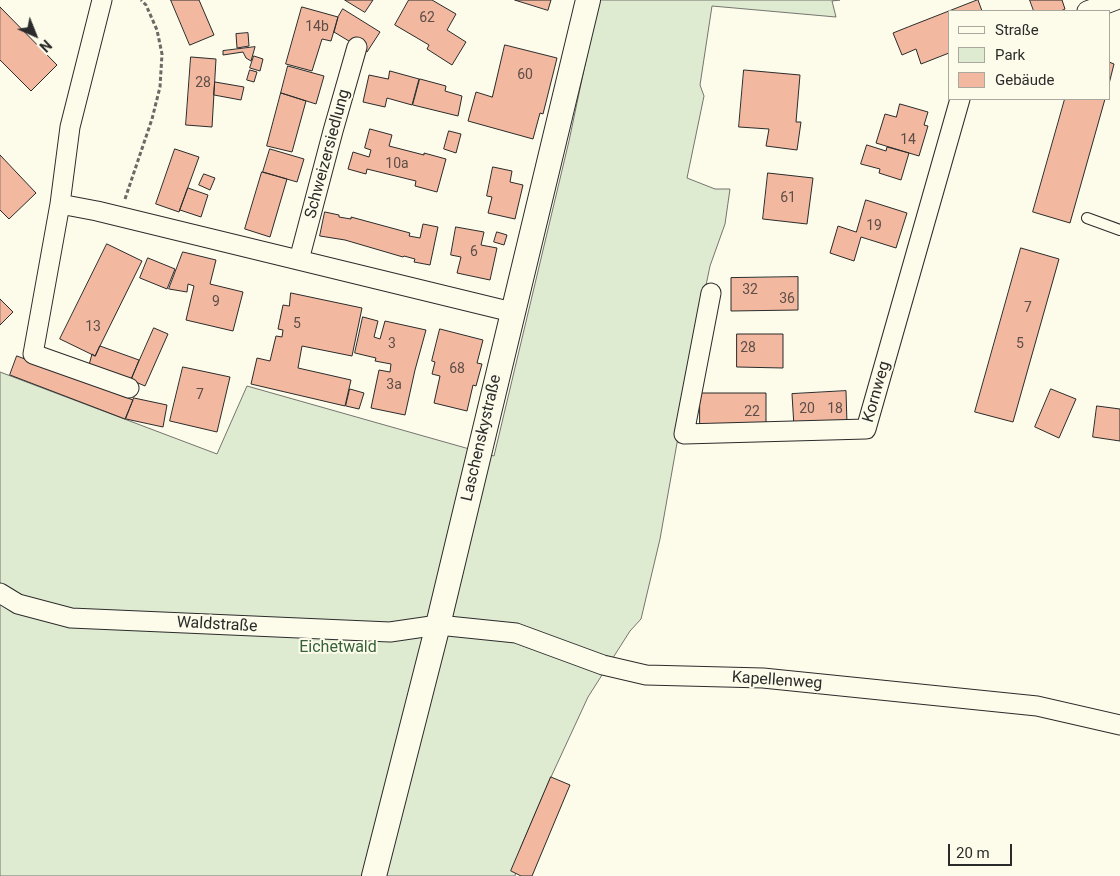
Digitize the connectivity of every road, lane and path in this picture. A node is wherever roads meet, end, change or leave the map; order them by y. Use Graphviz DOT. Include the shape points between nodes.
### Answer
graph roads {
  1 [pos="102,0"];
  2 [pos="141,0"];
  3 [pos="588,0"];
  4 [pos="1116,0"];
  5 [pos="1090,10"];
  6 [pos="357,47"];
  7 [pos="960,100"];
  8 [pos="60,204"];
  9 [pos="120,216"];
  10 [pos="1087,218"];
  11 [pos="1120,230"];
  12 [pos="299,260"];
  13 [pos="711,293"];
  14 [pos="512,312"];
  15 [pos="129,388"];
  16 [pos="0,593"];
  17 [pos="438,625"];
  18 [pos="1120,725"];
  19 [pos="374,876"];
  1 -- 8 [label="street" via="70,128"];
  2 -- 9 [label="path" via="157,30 162,54 160,87"];
  3 -- 14 [label="street, Laschenskystraße"];
  4 -- 5 [label="street"];
  6 -- 12 [label="street, Schweizersiedlung"];
  7 -- 13 [label="street, Kornweg" via="866,429 684,434"];
  8 -- 9 [label="street"];
  8 -- 15 [label="street" via="33,354"];
  9 -- 12 [label="street"];
  10 -- 11 [label="lane"];
  12 -- 14 [label="street"];
  14 -- 17 [label="street, Laschenskystraße"];
  16 -- 17 [label="street, Waldstraße" via="18,604 71,618 390,632"];
  17 -- 18 [label="street, Kapellenweg" via="516,632 603,665 646,675 763,678 1037,706"];
  17 -- 19 [label="street, Laschenskystraße"];
}
